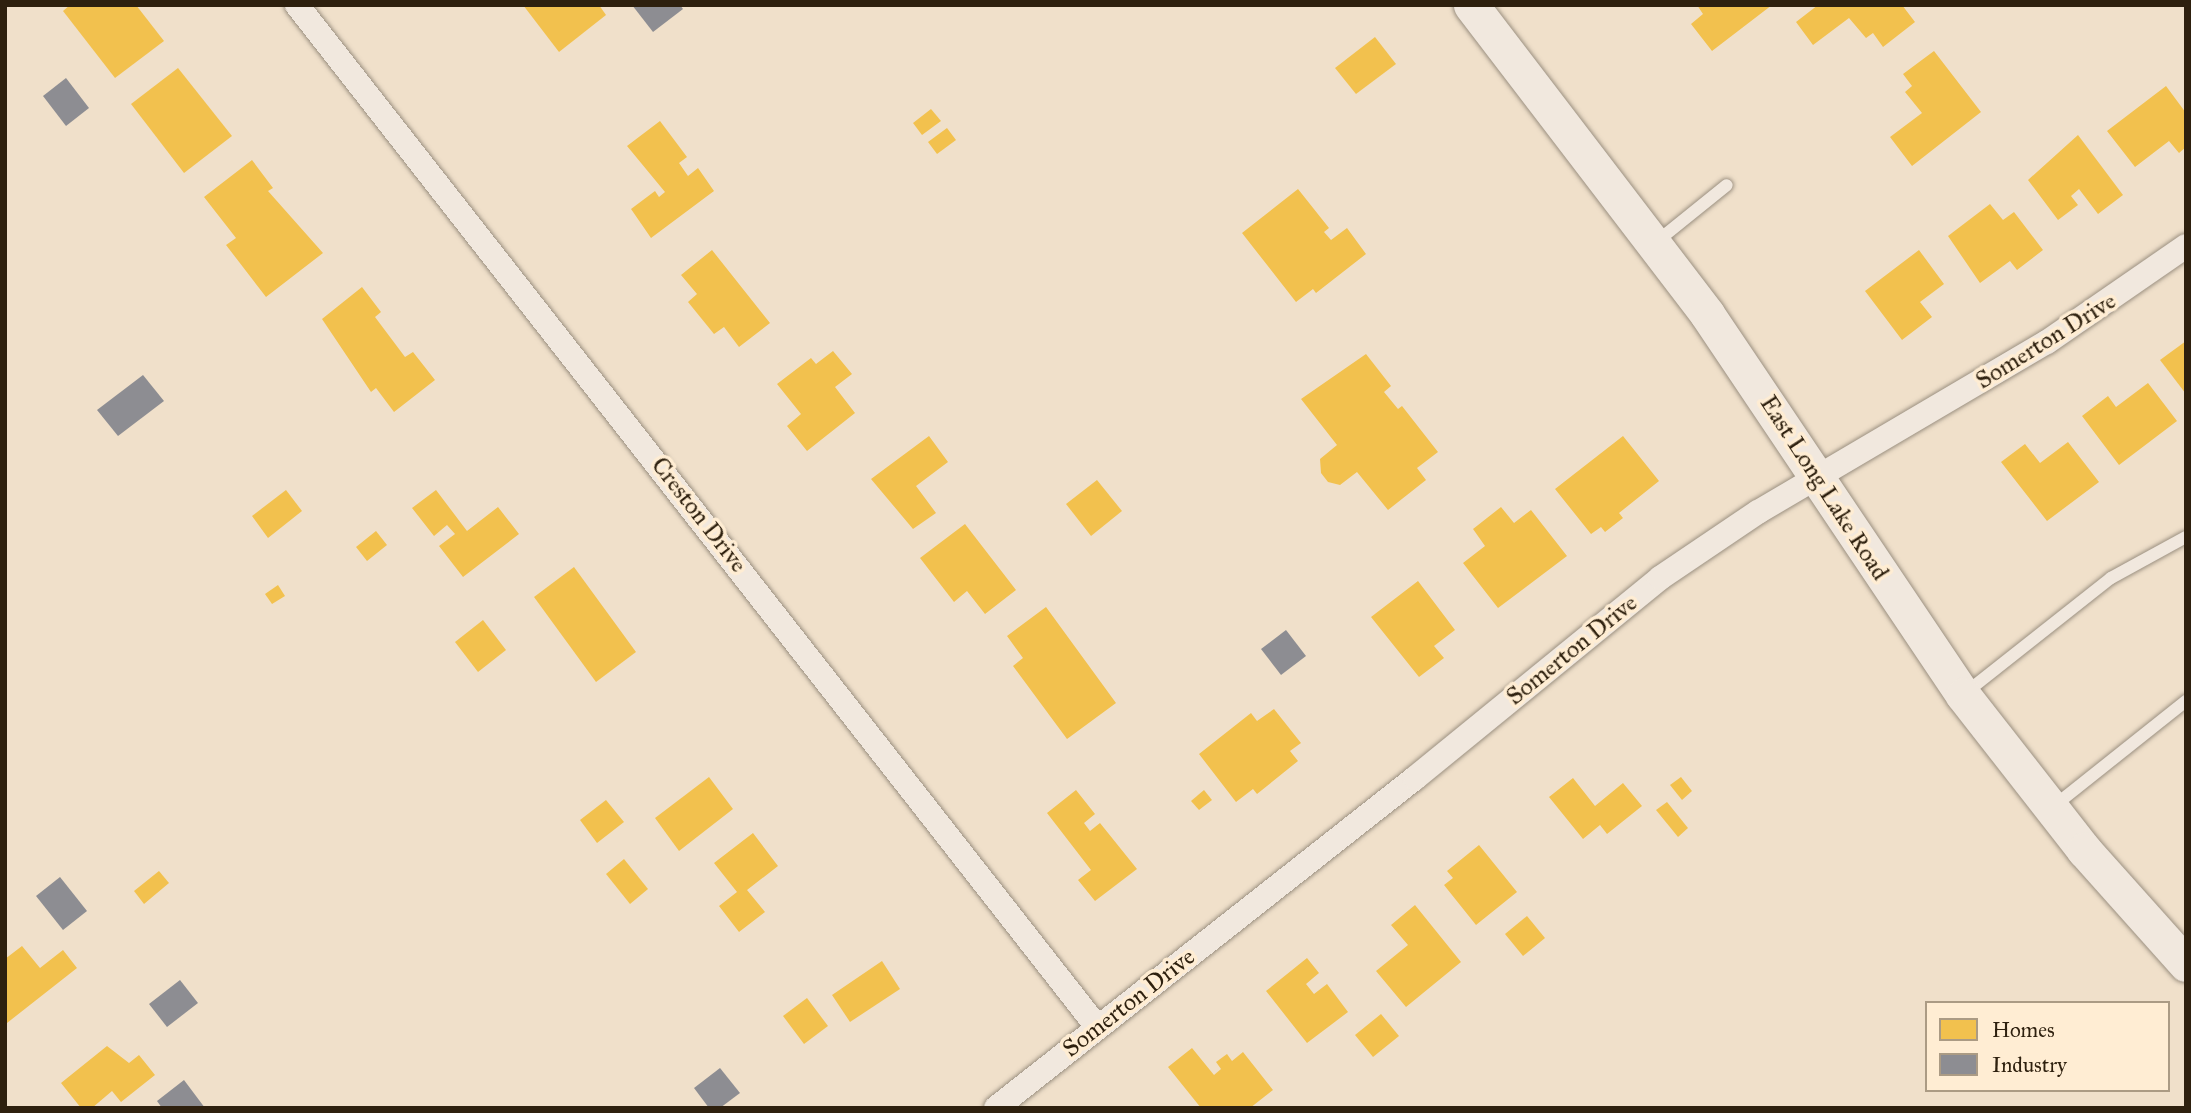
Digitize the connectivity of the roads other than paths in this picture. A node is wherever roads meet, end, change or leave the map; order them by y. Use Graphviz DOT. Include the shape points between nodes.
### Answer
graph roads {
  1 [pos="297,5"];
  2 [pos="1471,5"];
  3 [pos="1727,184"];
  4 [pos="1655,244"];
  5 [pos="2186,246"];
  6 [pos="1816,478"];
  7 [pos="2186,537"];
  8 [pos="1963,695"];
  9 [pos="2186,701"];
  10 [pos="2051,809"];
  11 [pos="2186,964"];
  12 [pos="1098,1028"];
  13 [pos="996,1108"];
  1 -- 12 [label="street, Creston Drive"];
  2 -- 4 [label="main road, East Long Lake Road"];
  3 -- 4 [label="lane"];
  4 -- 6 [label="main road, East Long Lake Road" via="1758,387"];
  5 -- 6 [label="street, Somerton Drive" via="2047,342"];
  6 -- 8 [label="main road, East Long Lake Road"];
  6 -- 12 [label="street, Somerton Drive" via="1660,578"];
  7 -- 8 [label="lane" via="2111,578"];
  8 -- 10 [label="main road, East Long Lake Road"];
  9 -- 10 [label="lane"];
  10 -- 11 [label="main road, East Long Lake Road"];
  12 -- 13 [label="street, Somerton Drive"];
}
